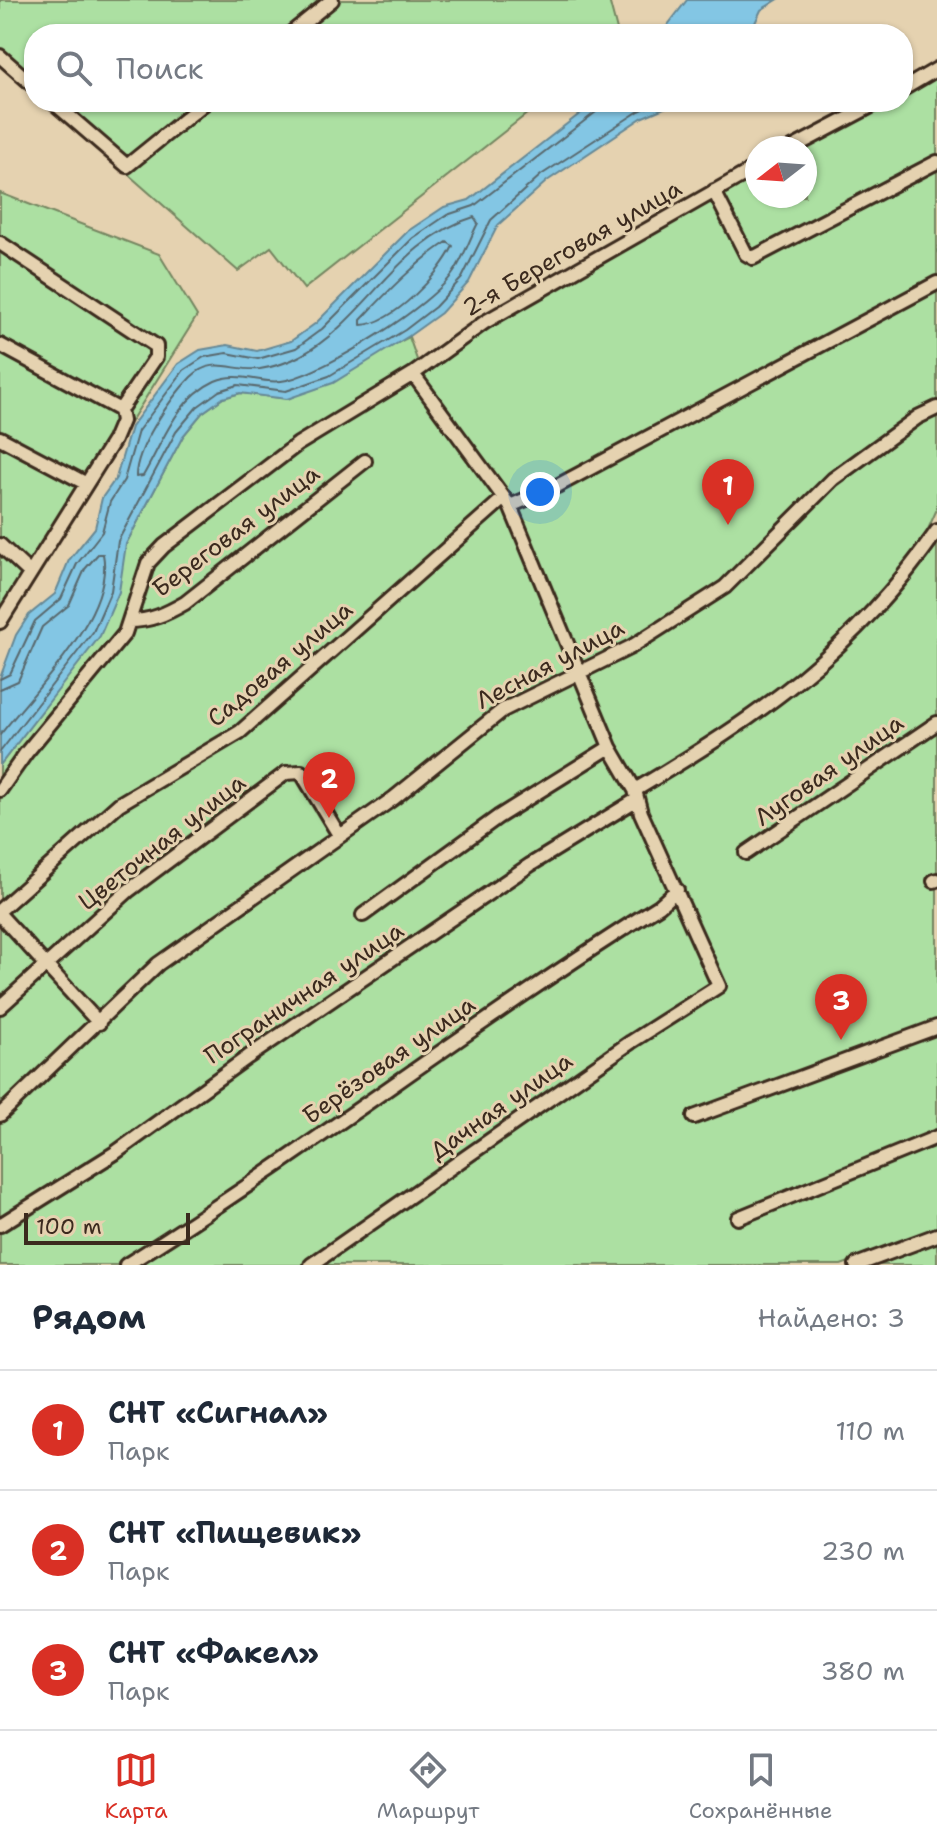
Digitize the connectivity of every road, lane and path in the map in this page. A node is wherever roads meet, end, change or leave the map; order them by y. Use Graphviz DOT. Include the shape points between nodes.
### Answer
graph roads {
  1 [pos="332,0"];
  2 [pos="302,24"];
  3 [pos="0,56"];
  4 [pos="937,69"];
  5 [pos="24,77"];
  6 [pos="913,83"];
  7 [pos="65,112"];
  8 [pos="194,112"];
  9 [pos="860,112"];
  10 [pos="815,136"];
  11 [pos="937,162"];
  12 [pos="745,174"];
  13 [pos="714,191"];
  14 [pos="0,243"];
  15 [pos="937,283"];
  16 [pos="0,345"];
  17 [pos="413,374"];
  18 [pos="937,408"];
  19 [pos="120,410"];
  20 [pos="0,438"];
  21 [pos="365,461"];
  22 [pos="85,483"];
  23 [pos="507,502"];
  24 [pos="937,531"];
  25 [pos="0,545"];
  26 [pos="30,573"];
  27 [pos="129,621"];
  28 [pos="0,622"];
  29 [pos="578,672"];
  30 [pos="937,723"];
  31 [pos="610,747"];
  32 [pos="0,790"];
  33 [pos="636,795"];
  34 [pos="339,835"];
  35 [pos="746,853"];
  36 [pos="677,890"];
  37 [pos="0,912"];
  38 [pos="363,915"];
  39 [pos="46,966"];
  40 [pos="0,1007"];
  41 [pos="99,1023"];
  42 [pos="937,1027"];
  43 [pos="0,1115"];
  44 [pos="694,1117"];
  45 [pos="937,1137"];
  46 [pos="738,1218"];
  47 [pos="0,1225"];
  48 [pos="937,1235"];
  49 [pos="126,1265"];
  50 [pos="311,1265"];
  51 [pos="856,1265"];
  1 -- 2 [label="street"];
  3 -- 5 [label="street"];
  4 -- 6 [label="street"];
  7 -- 8 [label="street" via="127,166"];
  9 -- 10 [label="street"];
  11 -- 13 [label="street" via="753,258 746,254"];
  12 -- 13 [label="street, 2-я Береговая улица"];
  13 -- 17 [label="street, 2-я Береговая улица" via="485,322"];
  14 -- 19 [label="street" via="156,346 156,357"];
  15 -- 23 [label="street, Садовая улица" via="557,486"];
  16 -- 19 [label="street"];
  17 -- 23 [label="street"];
  17 -- 27 [label="street, Береговая улица" via="298,444 164,546 148,563"];
  18 -- 29 [label="street, Лесная улица" via="833,479 725,587 631,647"];
  19 -- 22 [label="street" via="122,421 114,440"];
  20 -- 22 [label="street"];
  21 -- 27 [label="street, Береговая улица" via="185,603 146,621"];
  22 -- 26 [label="street"];
  23 -- 29 [label="street"];
  23 -- 37 [label="street, Садовая улица" via="240,732 119,804"];
  24 -- 33 [label="street, Пограничная улица" via="848,640 759,712"];
  25 -- 26 [label="street"];
  26 -- 28 [label="street"];
  27 -- 32 [label="street, Береговая улица" via="125,633"];
  29 -- 31 [label="street"];
  29 -- 34 [label="street, Лесная улица" via="503,710"];
  30 -- 35 [label="street, Луговая улица"];
  31 -- 33 [label="street"];
  31 -- 38 [label="street" via="498,817"];
  33 -- 36 [label="street"];
  33 -- 47 [label="street, Пограничная улица" via="115,1153"];
  34 -- 39 [label="street, Цветочная улица" via="301,772 286,773 128,891"];
  34 -- 41 [label="street, Лесная улица" via="158,964"];
  36 -- 49 [label="street, Берёзовая улица"];
  36 -- 50 [label="street, Дачная улица" via="719,986"];
  37 -- 39 [label="street"];
  39 -- 40 [label="street, Цветочная улица"];
  39 -- 41 [label="street"];
  41 -- 43 [label="street, Лесная улица"];
  42 -- 44 [label="street"];
  45 -- 46 [label="street"];
  48 -- 51 [label="street"];
}
